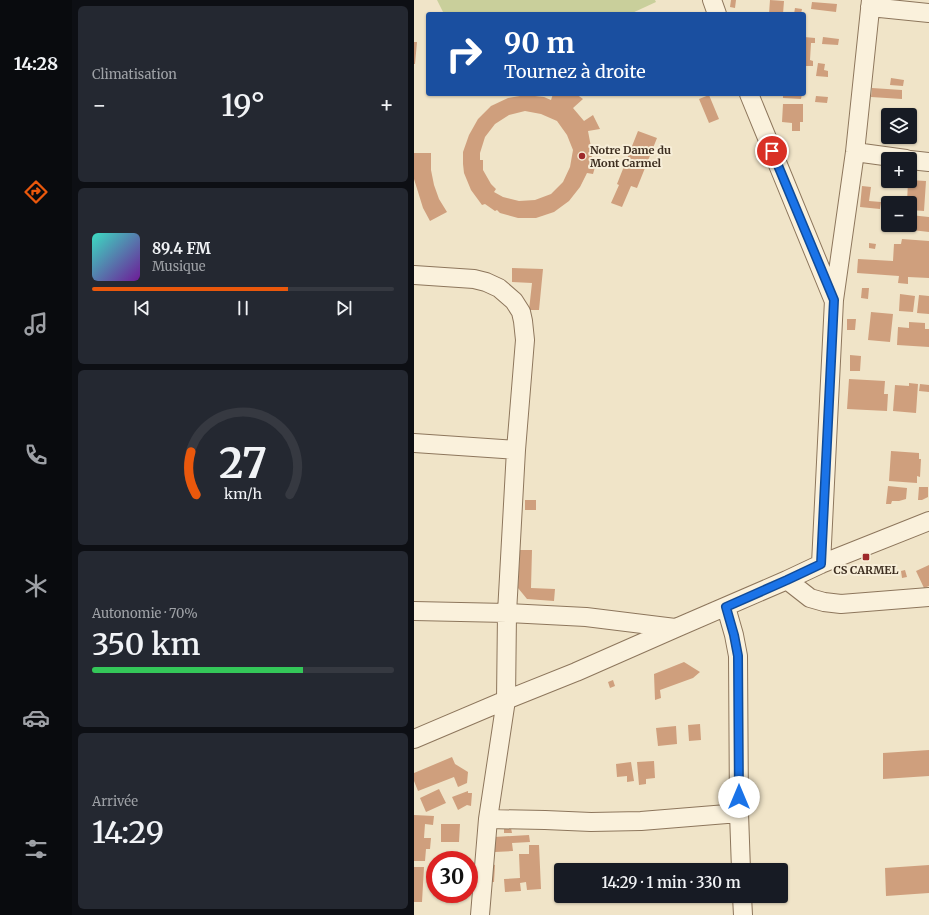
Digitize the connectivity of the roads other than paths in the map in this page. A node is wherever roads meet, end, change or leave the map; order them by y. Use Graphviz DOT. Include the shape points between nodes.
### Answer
graph roads {
  1 [pos="712,0"];
  2 [pos="871,3"];
  3 [pos="716,12"];
  4 [pos="929,13"];
  5 [pos="751,96"];
  6 [pos="855,152"];
  7 [pos="881,156"];
  8 [pos="917,161"];
  9 [pos="929,162"];
  10 [pos="414,275"];
  11 [pos="834,300"];
  12 [pos="414,443"];
  13 [pos="516,450"];
  14 [pos="929,521"];
  15 [pos="821,564"];
  16 [pos="787,580"];
  17 [pos="929,597"];
  18 [pos="726,607"];
  19 [pos="414,611"];
  20 [pos="507,613"];
  21 [pos="676,628"];
  22 [pos="506,700"];
  23 [pos="414,739"];
  24 [pos="740,813"];
  25 [pos="488,819"];
  26 [pos="741,863"];
  27 [pos="742,903"];
  28 [pos="480,915"];
  29 [pos="743,915"];
  1 -- 3 [label="street"];
  2 -- 4 [label="street"];
  2 -- 6 [label="street"];
  5 -- 11 [label="street"];
  6 -- 7 [label="street"];
  6 -- 11 [label="street"];
  8 -- 9 [label="street"];
  10 -- 13 [label="street" via="486,282 499,288 514,301 521,312 525,340"];
  11 -- 15 [label="street"];
  12 -- 13 [label="street"];
  13 -- 20 [label="street"];
  14 -- 15 [label="street"];
  15 -- 16 [label="street"];
  16 -- 17 [label="street" via="810,598 824,602 841,604"];
  16 -- 18 [label="street"];
  18 -- 21 [label="street"];
  18 -- 24 [label="street" via="738,656"];
  19 -- 20 [label="street"];
  20 -- 21 [label="street" via="586,617"];
  20 -- 22 [label="street"];
  21 -- 22 [label="street"];
  22 -- 23 [label="street"];
  22 -- 25 [label="street"];
  24 -- 25 [label="street" via="640,821"];
  24 -- 26 [label="street"];
  25 -- 28 [label="street"];
  27 -- 29 [label="street"];
}
